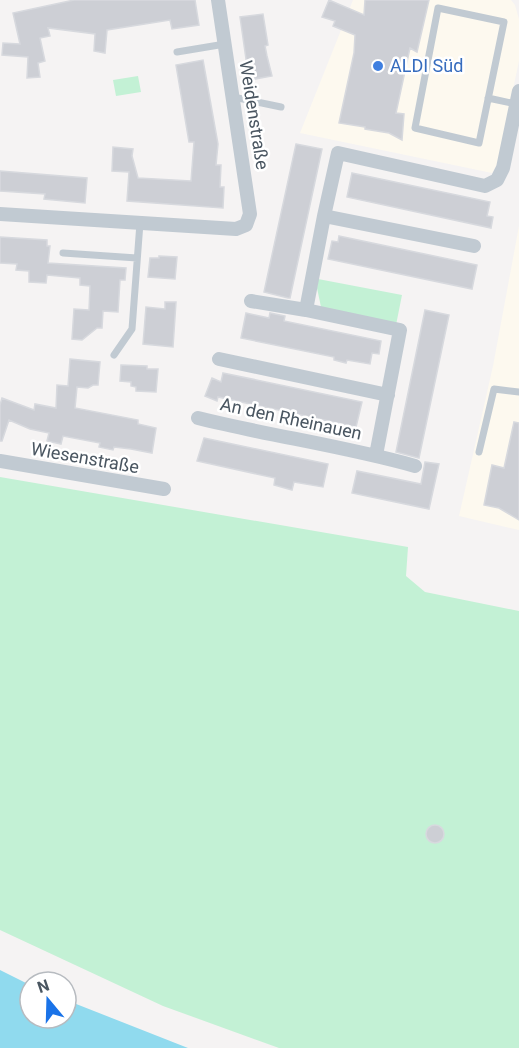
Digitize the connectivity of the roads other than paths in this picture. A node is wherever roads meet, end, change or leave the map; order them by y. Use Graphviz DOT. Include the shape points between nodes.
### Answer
graph roads {
  1 [pos="218,0"];
  2 [pos="225,44"];
  3 [pos="177,52"];
  4 [pos="234,97"];
  5 [pos="518,97"];
  6 [pos="488,98"];
  7 [pos="281,107"];
  8 [pos="0,214"];
  9 [pos="324,216"];
  10 [pos="140,223"];
  11 [pos="474,246"];
  12 [pos="63,253"];
  13 [pos="137,258"];
  14 [pos="251,301"];
  15 [pos="306,310"];
  16 [pos="114,355"];
  17 [pos="219,359"];
  18 [pos="519,392"];
  19 [pos="388,395"];
  20 [pos="198,418"];
  21 [pos="478,452"];
  22 [pos="376,455"];
  23 [pos="0,462"];
  24 [pos="415,466"];
  25 [pos="164,489"];
  1 -- 2 [label="street, Weidenstraße"];
  2 -- 3 [label="lane"];
  2 -- 4 [label="street, Weidenstraße"];
  4 -- 7 [label="lane"];
  4 -- 10 [label="street, Weidenstraße" via="250,214 246,225 236,229"];
  5 -- 6 [label="lane"];
  5 -- 9 [label="street" via="497,180 485,186 339,153"];
  6 -- 6 [label="lane" via="504,22 438,8 415,128 479,143"];
  8 -- 10 [label="street"];
  9 -- 11 [label="street"];
  9 -- 15 [label="street"];
  10 -- 13 [label="lane"];
  12 -- 13 [label="lane"];
  13 -- 16 [label="lane" via="132,329"];
  14 -- 15 [label="street, An den Rheinauen"];
  15 -- 19 [label="street, An den Rheinauen" via="399,330"];
  17 -- 19 [label="street"];
  18 -- 21 [label="lane" via="494,389"];
  19 -- 22 [label="street, An den Rheinauen"];
  20 -- 22 [label="street, An den Rheinauen"];
  22 -- 24 [label="street, An den Rheinauen"];
  23 -- 25 [label="street, Wiesenstraße"];
}
